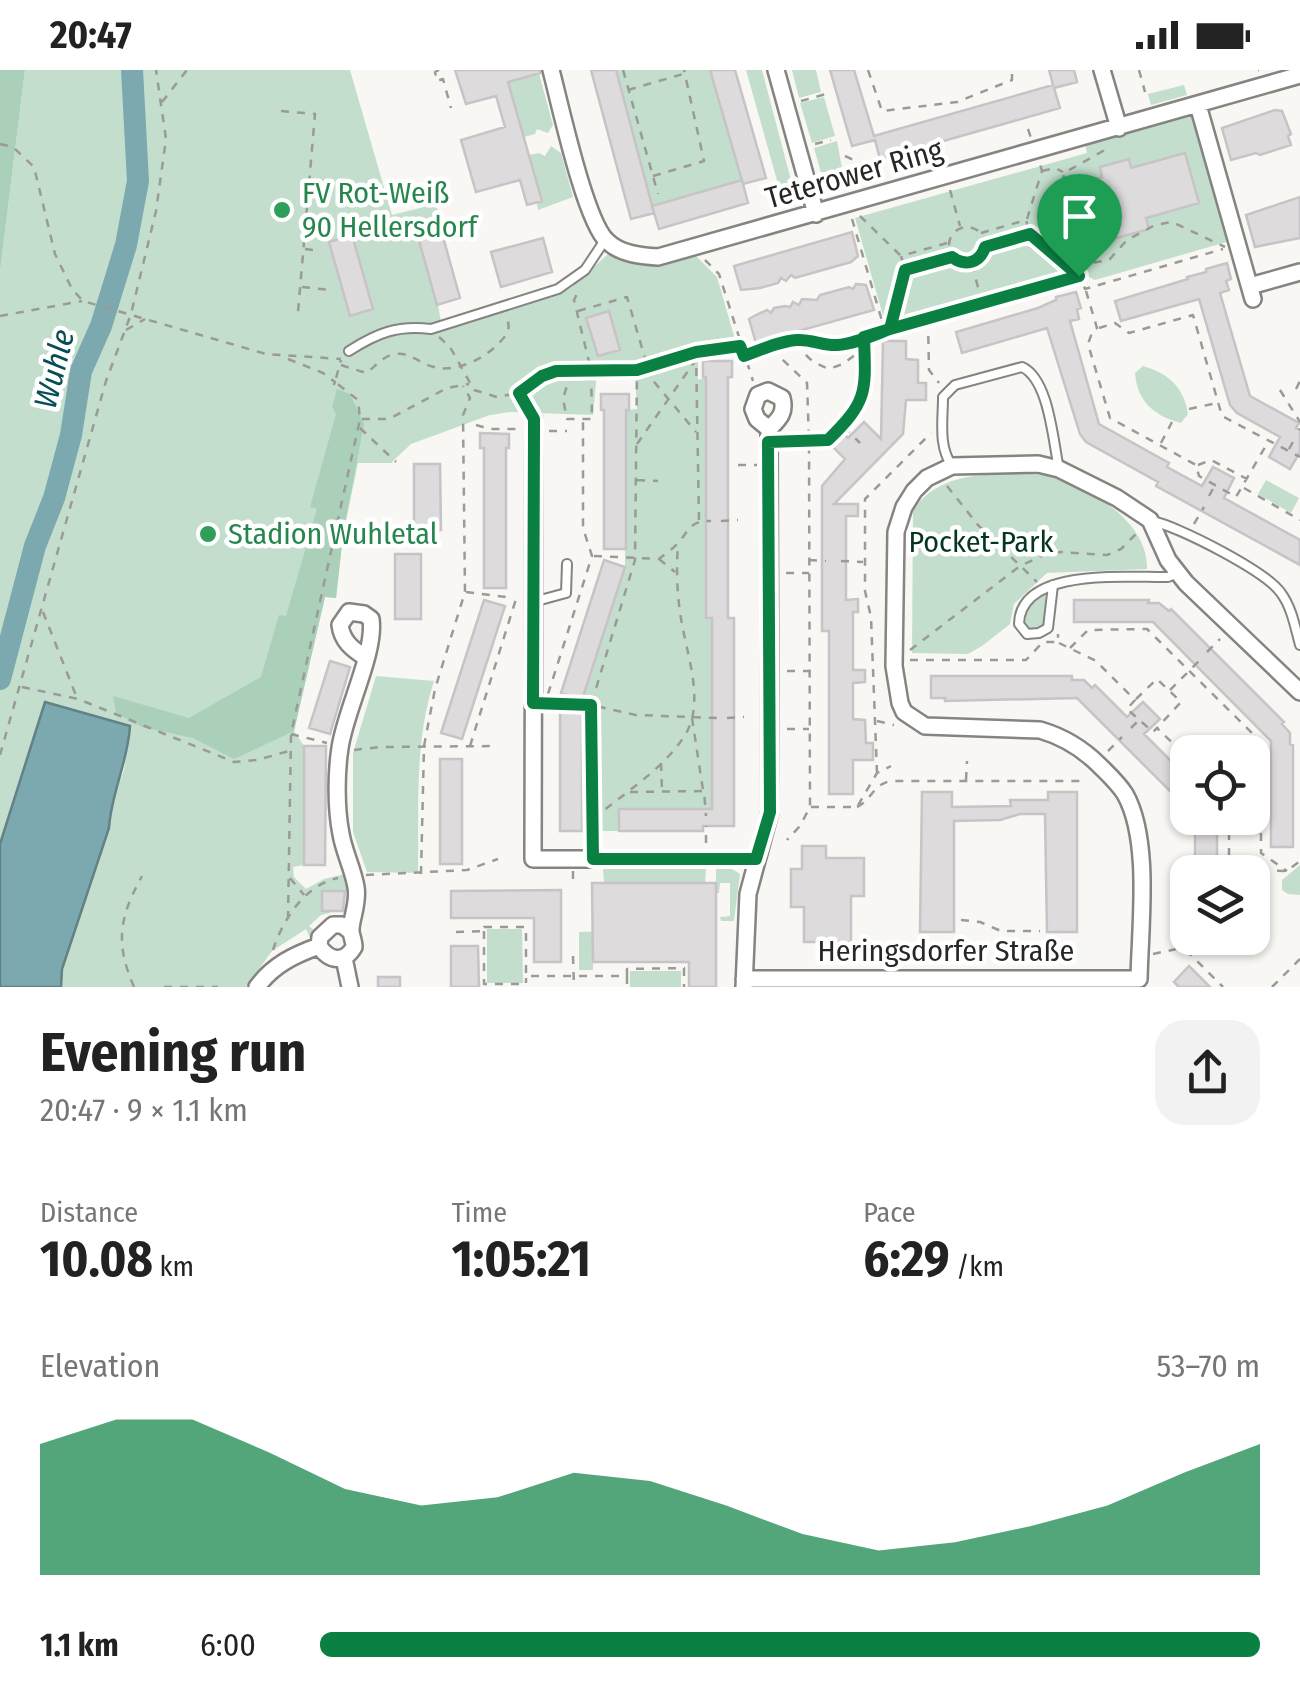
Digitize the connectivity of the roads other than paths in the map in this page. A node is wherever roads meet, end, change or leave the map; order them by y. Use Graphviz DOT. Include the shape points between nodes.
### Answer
graph roads {
  1 [pos="552,70"];
  2 [pos="776,70"];
  3 [pos="1102,70"];
  4 [pos="1300,75"];
  5 [pos="1198,104"];
  6 [pos="1119,128"];
  7 [pos="816,214"];
  8 [pos="605,240"];
  9 [pos="1300,272"];
  10 [pos="349,351"];
  11 [pos="534,419"];
  12 [pos="768,436"];
  13 [pos="1059,468"];
  14 [pos="945,469"];
  15 [pos="1150,520"];
  16 [pos="567,564"];
  17 [pos="1178,573"];
  18 [pos="1048,586"];
  19 [pos="533,602"];
  20 [pos="1300,645"];
  21 [pos="364,657"];
  22 [pos="1300,692"];
  23 [pos="756,859"];
  24 [pos="350,931"];
  25 [pos="319,946"];
  26 [pos="344,958"];
  27 [pos="744,983"];
  28 [pos="1142,983"];
  29 [pos="257,987"];
  30 [pos="350,987"];
  1 -- 8 [label="street" via="580,181"];
  2 -- 7 [label="street"];
  3 -- 6 [label="street"];
  4 -- 5 [label="street, Teterower Ring"];
  5 -- 6 [label="street, Teterower Ring"];
  5 -- 9 [label="street" via="1251,292"];
  6 -- 7 [label="street, Teterower Ring"];
  7 -- 8 [label="street, Teterower Ring" via="646,256"];
  8 -- 10 [label="lane" via="558,289 431,329 388,329"];
  11 -- 19 [label="street"];
  12 -- 12 [label="street" via="784,407 768,391 758,395 753,410"];
  12 -- 23 [label="street" via="770,812"];
  13 -- 14 [label="street" via="1016,463"];
  13 -- 14 [label="lane" via="1042,392 1032,371 1022,367 955,385 943,397"];
  13 -- 15 [label="street"];
  14 -- 28 [label="street" via="914,491 896,532 894,666 904,712 925,726 1058,735 1087,752 1125,794 1140,840"];
  15 -- 17 [label="street"];
  15 -- 20 [label="lane" via="1271,581 1290,606"];
  16 -- 19 [label="lane" via="566,593"];
  17 -- 18 [label="lane"];
  17 -- 22 [label="street"];
  18 -- 18 [label="lane" via="1018,619 1027,634 1048,628"];
  19 -- 23 [label="street" via="533,859"];
  21 -- 24 [label="street" via="340,746 341,835 357,898"];
  23 -- 27 [label="street"];
  24 -- 25 [label="street" via="333,925"];
  24 -- 26 [label="street" via="354,947"];
  25 -- 26 [label="street" via="334,960"];
  25 -- 29 [label="street" via="271,970"];
  26 -- 30 [label="street"];
  27 -- 28 [label="street, Heringsdorfer Straße"];
}
